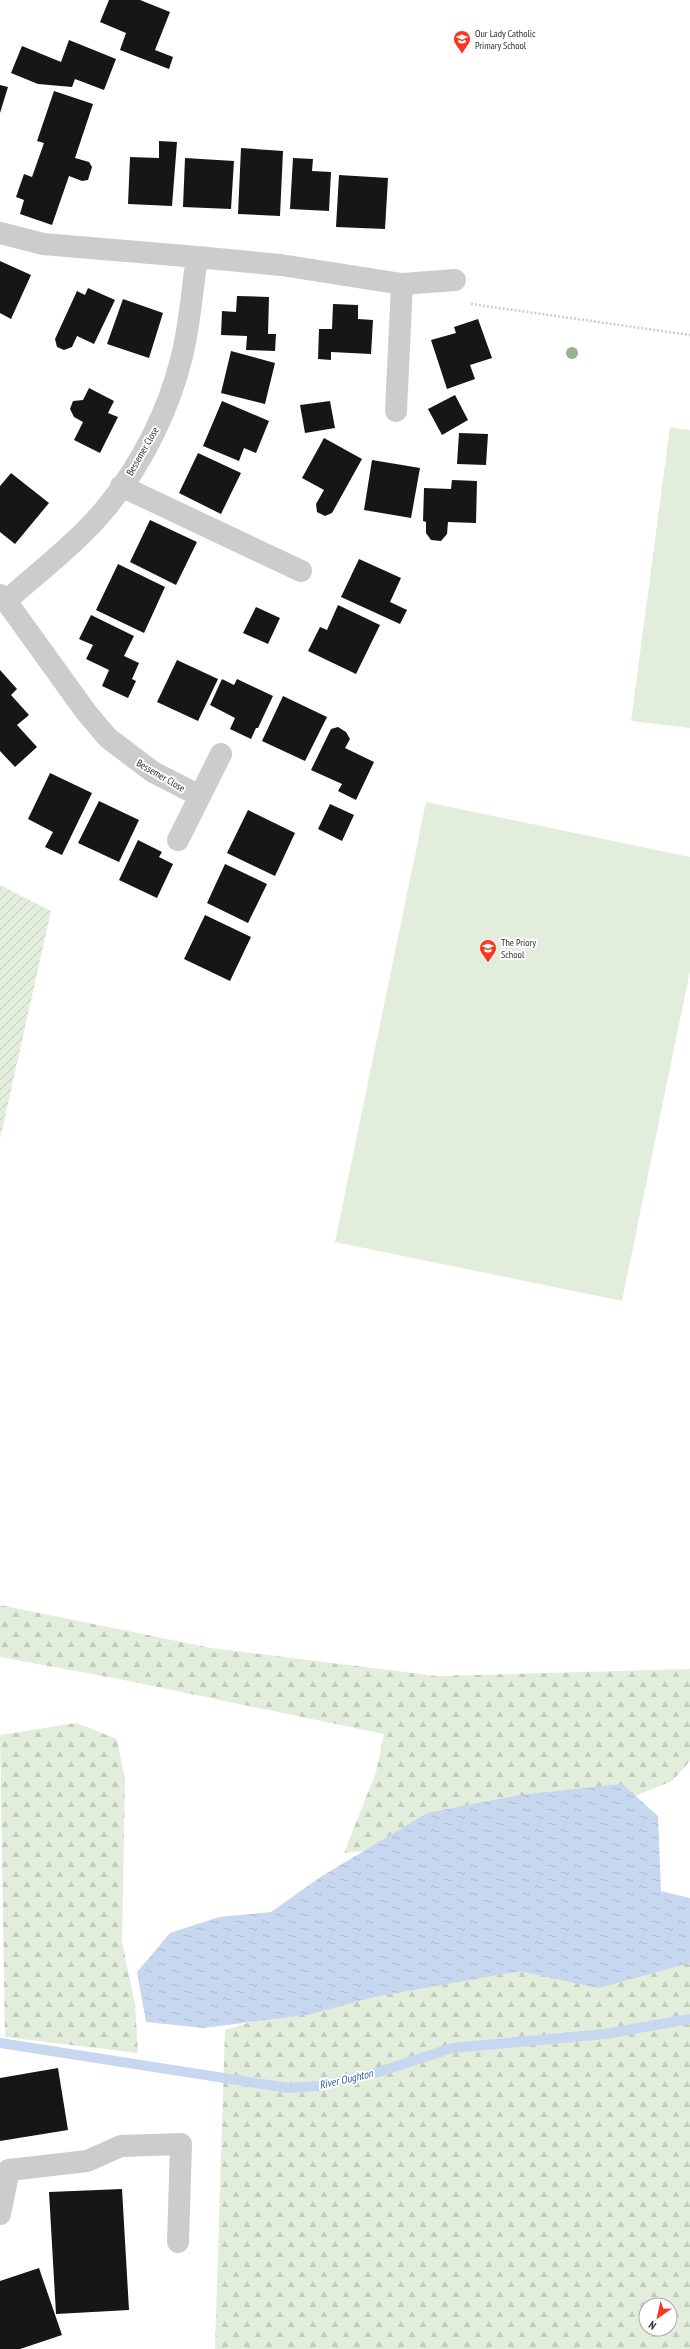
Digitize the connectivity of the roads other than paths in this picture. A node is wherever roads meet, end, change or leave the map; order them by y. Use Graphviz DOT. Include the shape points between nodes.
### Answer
graph roads {
  1 [pos="0,233"];
  2 [pos="197,257"];
  3 [pos="455,280"];
  4 [pos="402,284"];
  5 [pos="396,411"];
  6 [pos="122,486"];
  7 [pos="301,571"];
  8 [pos="3,598"];
  9 [pos="221,754"];
  10 [pos="200,796"];
  11 [pos="178,840"];
  12 [pos="0,2214"];
  13 [pos="178,2242"];
  1 -- 2 [label="street" via="43,244"];
  2 -- 4 [label="street" via="281,265"];
  2 -- 6 [label="street, Bessemer Close" via="182,356 165,410 146,448"];
  3 -- 4 [label="street"];
  4 -- 5 [label="street"];
  6 -- 7 [label="street"];
  6 -- 8 [label="street, Bessemer Close" via="106,508 82,532"];
  8 -- 10 [label="street, Bessemer Close" via="108,738 153,772"];
  9 -- 10 [label="street"];
  10 -- 11 [label="street"];
  12 -- 13 [label="street" via="9,2170 87,2161 121,2146 181,2144"];
}
